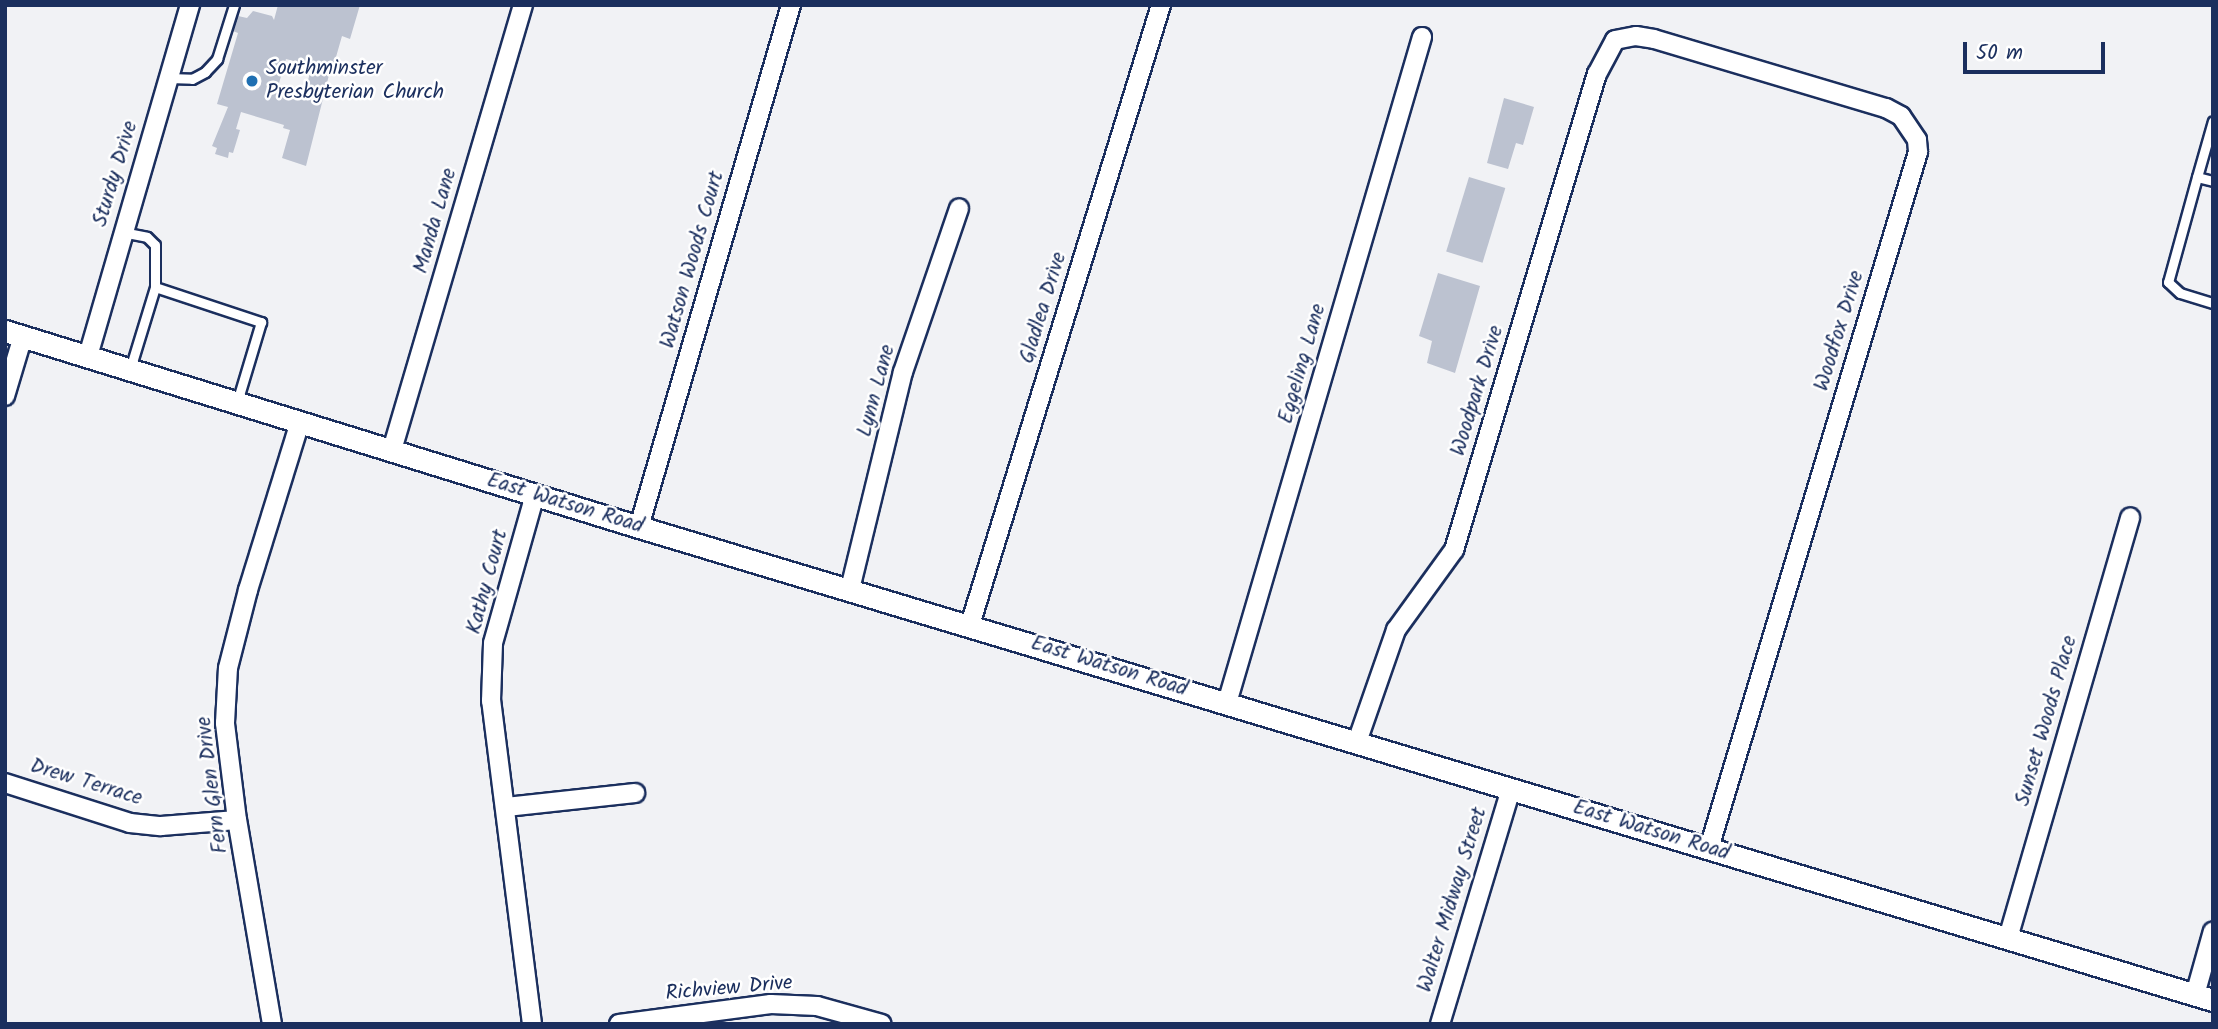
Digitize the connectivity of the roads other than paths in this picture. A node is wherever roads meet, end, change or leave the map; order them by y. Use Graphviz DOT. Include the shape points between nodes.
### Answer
graph roads {
  1 [pos="190,5"];
  2 [pos="234,5"];
  3 [pos="523,5"];
  4 [pos="791,5"];
  5 [pos="1161,5"];
  6 [pos="1422,37"];
  7 [pos="1615,40"];
  8 [pos="169,78"];
  9 [pos="2213,121"];
  10 [pos="2197,177"];
  11 [pos="2213,181"];
  12 [pos="959,208"];
  13 [pos="122,232"];
  14 [pos="155,287"];
  15 [pos="2213,303"];
  16 [pos="14,333"];
  17 [pos="88,356"];
  18 [pos="130,369"];
  19 [pos="5,396"];
  20 [pos="237,402"];
  21 [pos="300,422"];
  22 [pos="392,450"];
  23 [pos="535,495"];
  24 [pos="2130,517"];
  25 [pos="639,527"];
  26 [pos="850,589"];
  27 [pos="971,625"];
  28 [pos="1227,703"];
  29 [pos="1357,742"];
  30 [pos="5,783"];
  31 [pos="1511,789"];
  32 [pos="635,793"];
  33 [pos="506,807"];
  34 [pos="237,820"];
  35 [pos="1709,848"];
  36 [pos="2213,931"];
  37 [pos="2008,938"];
  38 [pos="2204,998"];
  39 [pos="272,1024"];
  40 [pos="532,1024"];
  41 [pos="619,1024"];
  42 [pos="882,1024"];
  43 [pos="1440,1024"];
  1 -- 8 [label="street, Sturdy Drive"];
  2 -- 8 [label="lane" via="217,59 192,79"];
  3 -- 22 [label="street, Manda Lane"];
  4 -- 25 [label="street, Watson Woods Court"];
  5 -- 27 [label="street, Gladlea Drive"];
  6 -- 28 [label="street, Eggeling Lane"];
  7 -- 29 [label="street, Woodpark Drive" via="1597,74 1454,551 1396,630"];
  7 -- 35 [label="street, Woodfox Drive" via="1654,39 1886,108 1901,116 1917,140 1918,152"];
  8 -- 13 [label="street, Sturdy Drive"];
  9 -- 10 [label="lane"];
  10 -- 11 [label="lane"];
  10 -- 15 [label="lane" via="2168,282 2180,293"];
  12 -- 26 [label="street, Lynn Lane" via="903,372"];
  13 -- 14 [label="lane" via="147,237 155,245"];
  13 -- 17 [label="street, Sturdy Drive"];
  14 -- 18 [label="lane"];
  14 -- 20 [label="lane" via="261,322"];
  16 -- 17 [label="street, East Watson Road"];
  16 -- 19 [label="street"];
  17 -- 18 [label="street, East Watson Road"];
  18 -- 20 [label="street, East Watson Road"];
  20 -- 21 [label="street, East Watson Road"];
  21 -- 22 [label="street, East Watson Road"];
  21 -- 34 [label="street, Fern Glen Drive" via="228,668 225,723"];
  22 -- 23 [label="street, East Watson Road"];
  23 -- 25 [label="street, East Watson Road"];
  23 -- 33 [label="street, Kathy Court" via="493,643 491,701"];
  24 -- 37 [label="street, Sunset Woods Place"];
  25 -- 26 [label="street, East Watson Road"];
  26 -- 27 [label="street, East Watson Road"];
  27 -- 28 [label="street, East Watson Road"];
  28 -- 29 [label="street, East Watson Road"];
  29 -- 31 [label="street, East Watson Road"];
  30 -- 34 [label="street, Drew Terrace" via="130,823 160,826"];
  31 -- 35 [label="street, East Watson Road"];
  31 -- 43 [label="street, Walter Midway Street"];
  32 -- 33 [label="street"];
  33 -- 40 [label="street, Kathy Court"];
  34 -- 39 [label="street, Fern Glen Drive"];
  35 -- 37 [label="street, East Watson Road"];
  36 -- 38 [label="street"];
  37 -- 38 [label="street, East Watson Road"];
  41 -- 42 [label="street, Richview Drive" via="771,1004 817,1006"];
}
